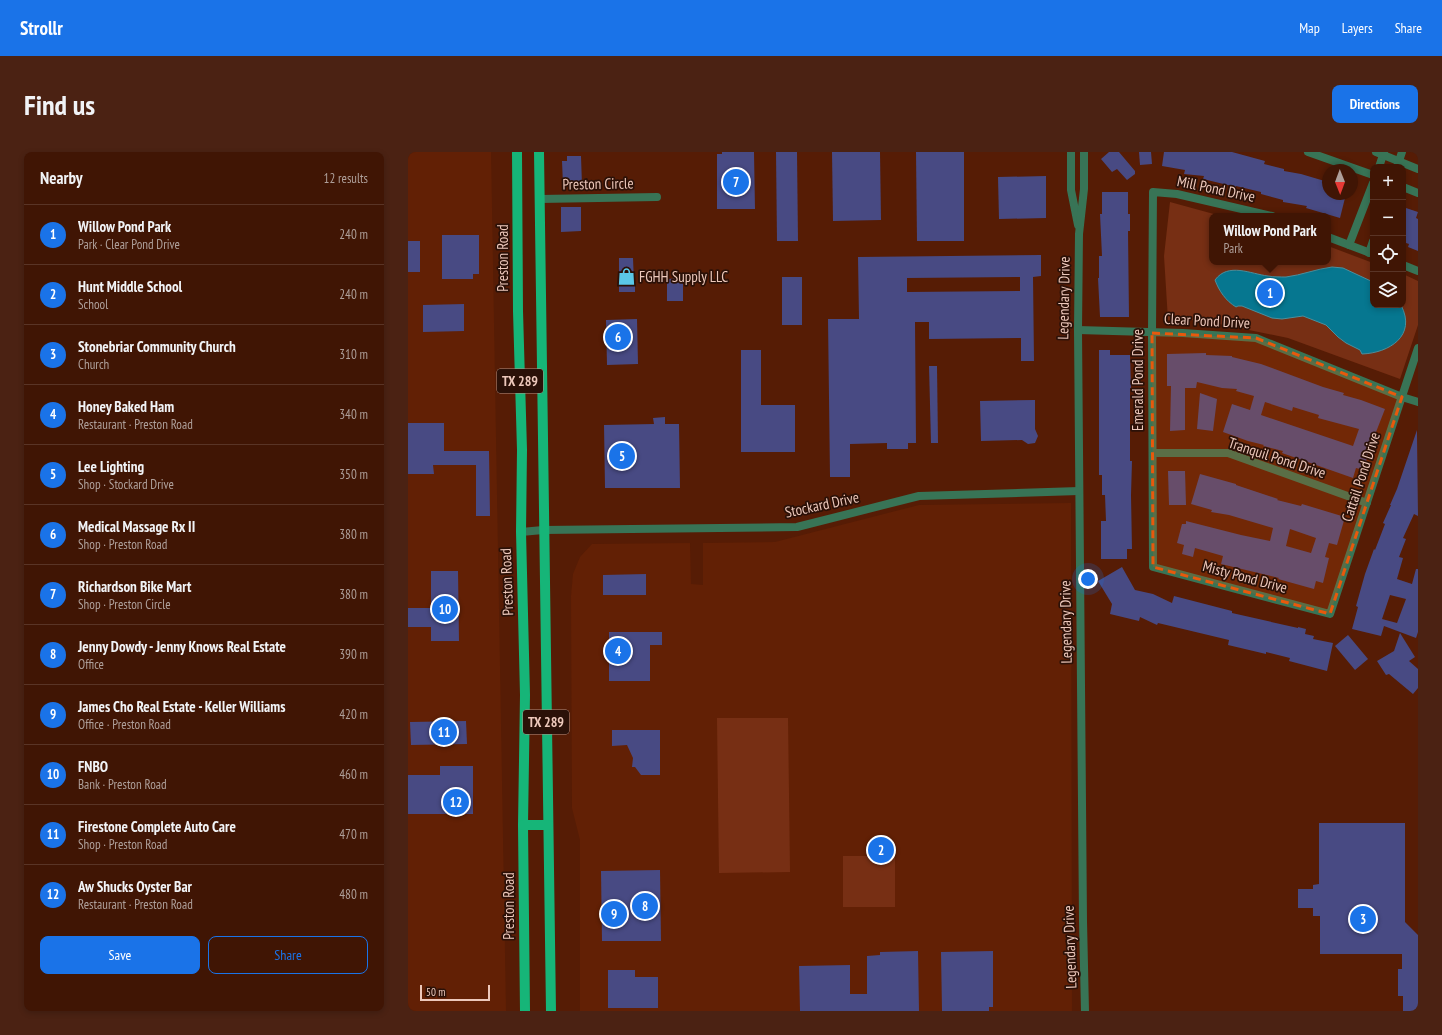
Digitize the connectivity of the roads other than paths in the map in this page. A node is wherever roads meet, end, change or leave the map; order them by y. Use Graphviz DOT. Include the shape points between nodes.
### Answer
graph roads {
  1 [pos="517,152"];
  2 [pos="539,152"];
  3 [pos="1071,152"];
  4 [pos="1084,152"];
  5 [pos="1308,152"];
  6 [pos="1402,152"];
  7 [pos="1381,153"];
  8 [pos="1379,164"];
  9 [pos="1398,164"];
  10 [pos="1406,166"];
  11 [pos="1418,169"];
  12 [pos="1370,174"];
  13 [pos="1406,188"];
  14 [pos="1370,191"];
  15 [pos="1153,192"];
  16 [pos="1418,193"];
  17 [pos="658,198"];
  18 [pos="540,199"];
  19 [pos="1259,213"];
  20 [pos="1079,234"];
  21 [pos="1331,238"];
  22 [pos="1349,245"];
  23 [pos="1370,253"];
  24 [pos="1406,266"];
  25 [pos="1418,271"];
  26 [pos="1078,330"];
  27 [pos="1152,333"];
  28 [pos="1418,348"];
  29 [pos="1402,397"];
  30 [pos="1418,402"];
  31 [pos="1153,452"];
  32 [pos="1079,491"];
  33 [pos="1367,503"];
  34 [pos="543,530"];
  35 [pos="521,532"];
  36 [pos="1153,567"];
  37 [pos="1330,614"];
  38 [pos="523,825"];
  39 [pos="548,825"];
  40 [pos="524,1011"];
  41 [pos="551,1011"];
  42 [pos="1085,1011"];
  1 -- 35 [label="main road, Preston Road / TX 289"];
  2 -- 18 [label="main road, TX 289"];
  3 -- 20 [label="street, Legendary Drive" via="1071,190"];
  4 -- 20 [label="street, Legendary Drive" via="1084,189"];
  5 -- 12 [label="street"];
  6 -- 9 [label="street"];
  7 -- 8 [label="street"];
  7 -- 9 [label="street"];
  10 -- 11 [label="street"];
  13 -- 16 [label="street"];
  14 -- 22 [label="street"];
  15 -- 19 [label="street, Mill Pond Drive" via="1177,194"];
  15 -- 27 [label="street, Emerald Pond Drive"];
  17 -- 18 [label="street, Preston Circle"];
  18 -- 34 [label="main road, TX 289"];
  20 -- 26 [label="street, Legendary Drive"];
  21 -- 22 [label="street"];
  22 -- 23 [label="street"];
  24 -- 25 [label="street"];
  26 -- 27 [label="street, Clear Pond Drive"];
  26 -- 32 [label="street, Legendary Drive"];
  27 -- 29 [label="street, Clear Pond Drive" via="1256,338"];
  27 -- 31 [label="street, Emerald Pond Drive"];
  28 -- 29 [label="street, Cattail Pond Drive"];
  29 -- 30 [label="street, Clear Pond Drive"];
  29 -- 33 [label="street, Cattail Pond Drive"];
  31 -- 33 [label="street, Tranquil Pond Drive" via="1228,453"];
  31 -- 36 [label="street, Emerald Pond Drive"];
  32 -- 34 [label="street, Stockard Drive" via="919,496 797,527"];
  32 -- 42 [label="street, Legendary Drive"];
  33 -- 37 [label="street, Cattail Pond Drive"];
  34 -- 35 [label="street, Stockard Drive"];
  34 -- 39 [label="main road, TX 289"];
  35 -- 38 [label="main road, Preston Road / TX 289" via="525,695"];
  36 -- 37 [label="street, Misty Pond Drive"];
  38 -- 39 [label="main road"];
  38 -- 40 [label="main road, Preston Road / TX 289"];
  39 -- 41 [label="main road, TX 289"];
}
